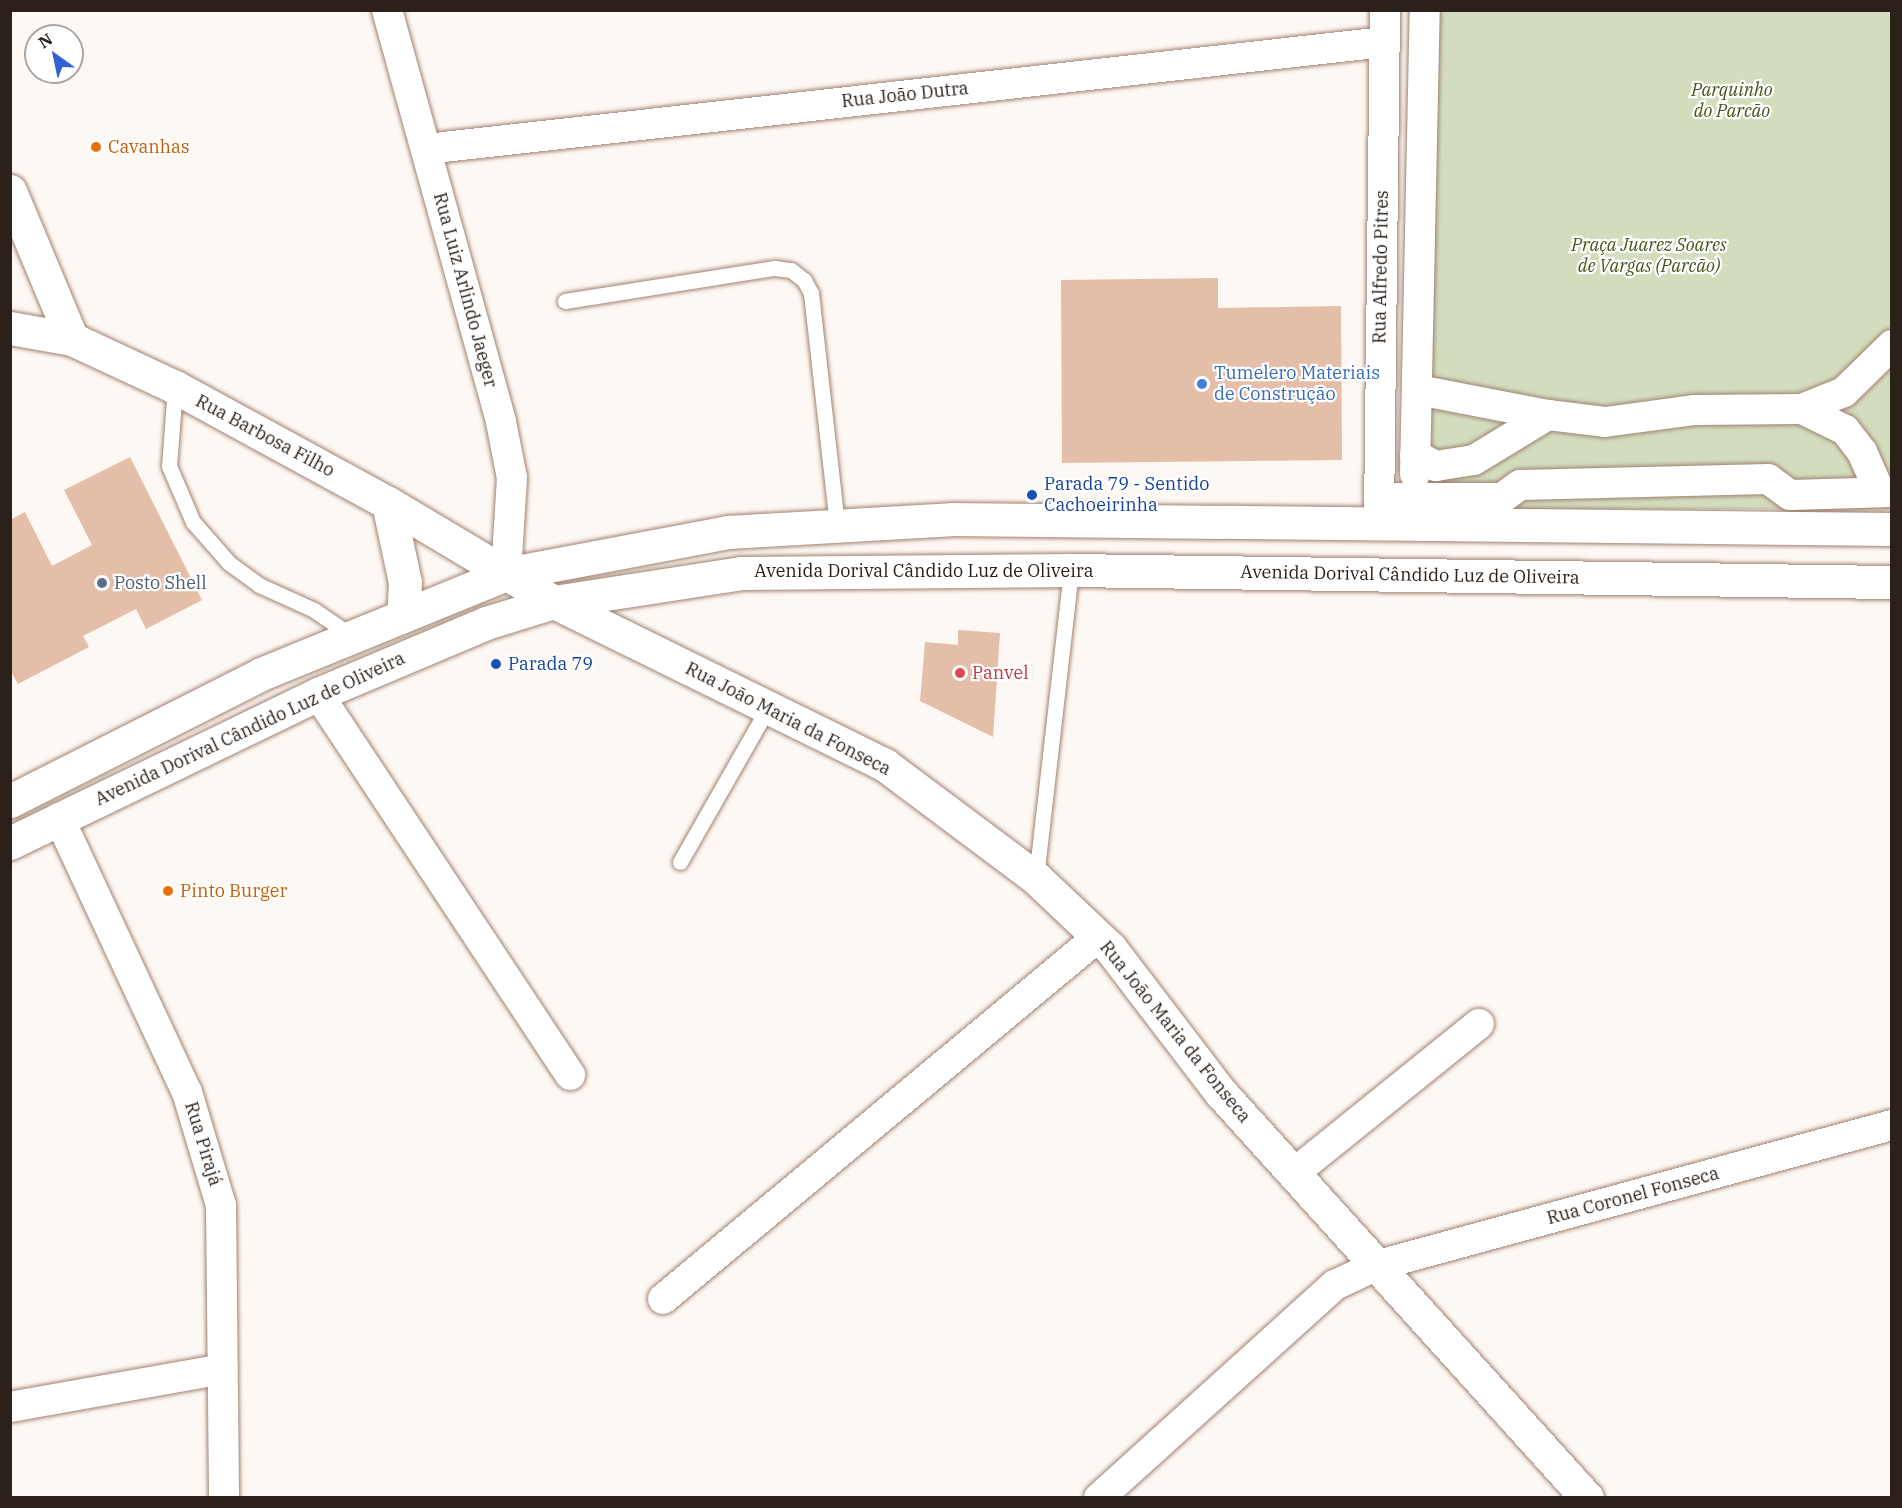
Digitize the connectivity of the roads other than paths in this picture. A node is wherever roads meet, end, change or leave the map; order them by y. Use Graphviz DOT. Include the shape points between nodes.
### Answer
graph roads {
  1 [pos="387,10"];
  2 [pos="1384,10"];
  3 [pos="1425,10"];
  4 [pos="1384,42"];
  5 [pos="426,149"];
  6 [pos="10,191"];
  7 [pos="565,301"];
  8 [pos="10,328"];
  9 [pos="72,339"];
  10 [pos="1892,345"];
  11 [pos="174,387"];
  12 [pos="1418,390"];
  13 [pos="1844,392"];
  14 [pos="1802,409"];
  15 [pos="1548,415"];
  16 [pos="1854,441"];
  17 [pos="1415,455"];
  18 [pos="1892,457"];
  19 [pos="1886,492"];
  20 [pos="1415,498"];
  21 [pos="388,503"];
  22 [pos="1379,511"];
  23 [pos="837,526"];
  24 [pos="1892,529"];
  25 [pos="1071,570"];
  26 [pos="506,574"];
  27 [pos="1892,582"];
  28 [pos="554,602"];
  29 [pos="403,616"];
  30 [pos="353,637"];
  31 [pos="318,694"];
  32 [pos="768,708"];
  33 [pos="10,801"];
  34 [pos="59,818"];
  35 [pos="10,843"];
  36 [pos="680,862"];
  37 [pos="1036,878"];
  38 [pos="1098,937"];
  39 [pos="1479,1024"];
  40 [pos="570,1075"];
  41 [pos="1892,1125"];
  42 [pos="1293,1174"];
  43 [pos="1375,1266"];
  44 [pos="663,1299"];
  45 [pos="223,1370"];
  46 [pos="10,1407"];
  47 [pos="224,1497"];
  48 [pos="1099,1497"];
  49 [pos="1587,1497"];
  1 -- 5 [label="street, Rua Luiz Arlindo Jaeger"];
  2 -- 4 [label="street, Rua Alfredo Pitres"];
  3 -- 12 [label="street"];
  4 -- 5 [label="street, Rua João Dutra"];
  4 -- 22 [label="street, Rua Alfredo Pitres"];
  5 -- 26 [label="street, Rua Luiz Arlindo Jaeger" via="512,478"];
  6 -- 9 [label="main road"];
  7 -- 23 [label="lane" via="774,268 791,270 804,280 811,293"];
  8 -- 9 [label="main road, Rua Barbosa Filho"];
  9 -- 11 [label="main road, Rua Barbosa Filho"];
  10 -- 13 [label="street"];
  11 -- 21 [label="main road, Rua Barbosa Filho"];
  11 -- 30 [label="lane" via="169,466 193,522 230,563 260,585 314,610"];
  12 -- 15 [label="street"];
  12 -- 17 [label="street"];
  13 -- 14 [label="street"];
  13 -- 16 [label="street"];
  14 -- 15 [label="street" via="1695,410 1605,422"];
  14 -- 16 [label="street"];
  15 -- 17 [label="street" via="1474,460 1436,466"];
  16 -- 18 [label="street"];
  16 -- 19 [label="street"];
  17 -- 20 [label="street"];
  19 -- 20 [label="street" via="1790,495 1768,479 1520,484 1502,498"];
  20 -- 22 [label="street"];
  21 -- 26 [label="main road, Rua Barbosa Filho"];
  21 -- 29 [label="main road" via="405,582"];
  22 -- 23 [label="main road" via="951,519"];
  22 -- 24 [label="main road"];
  23 -- 26 [label="main road" via="728,532"];
  25 -- 27 [label="main road, Avenida Dorival Cândido Luz de Oliveira"];
  25 -- 28 [label="main road, Avenida Dorival Cândido Luz de Oliveira" via="741,573"];
  25 -- 37 [label="lane"];
  26 -- 28 [label="main road, Rua João Maria da Fonseca"];
  26 -- 29 [label="main road"];
  28 -- 31 [label="main road, Avenida Dorival Cândido Luz de Oliveira" via="486,623"];
  28 -- 32 [label="main road, Rua João Maria da Fonseca"];
  29 -- 30 [label="main road"];
  30 -- 33 [label="main road" via="261,674"];
  31 -- 34 [label="main road, Avenida Dorival Cândido Luz de Oliveira"];
  31 -- 40 [label="street"];
  32 -- 36 [label="lane"];
  32 -- 37 [label="main road, Rua João Maria da Fonseca" via="885,765"];
  34 -- 35 [label="main road, Avenida Dorival Cândido Luz de Oliveira"];
  34 -- 45 [label="street, Rua Pirajá" via="187,1092 221,1204"];
  37 -- 38 [label="main road, Rua João Maria da Fonseca"];
  38 -- 42 [label="main road, Rua João Maria da Fonseca" via="1221,1093"];
  38 -- 44 [label="street"];
  39 -- 42 [label="street"];
  41 -- 43 [label="street, Rua Coronel Fonseca"];
  42 -- 43 [label="main road, Rua João Maria da Fonseca"];
  43 -- 48 [label="street, Rua Coronel Fonseca" via="1335,1285"];
  43 -- 49 [label="main road, Rua João Maria da Fonseca"];
  45 -- 46 [label="street"];
  45 -- 47 [label="street, Rua Pirajá"];
}
